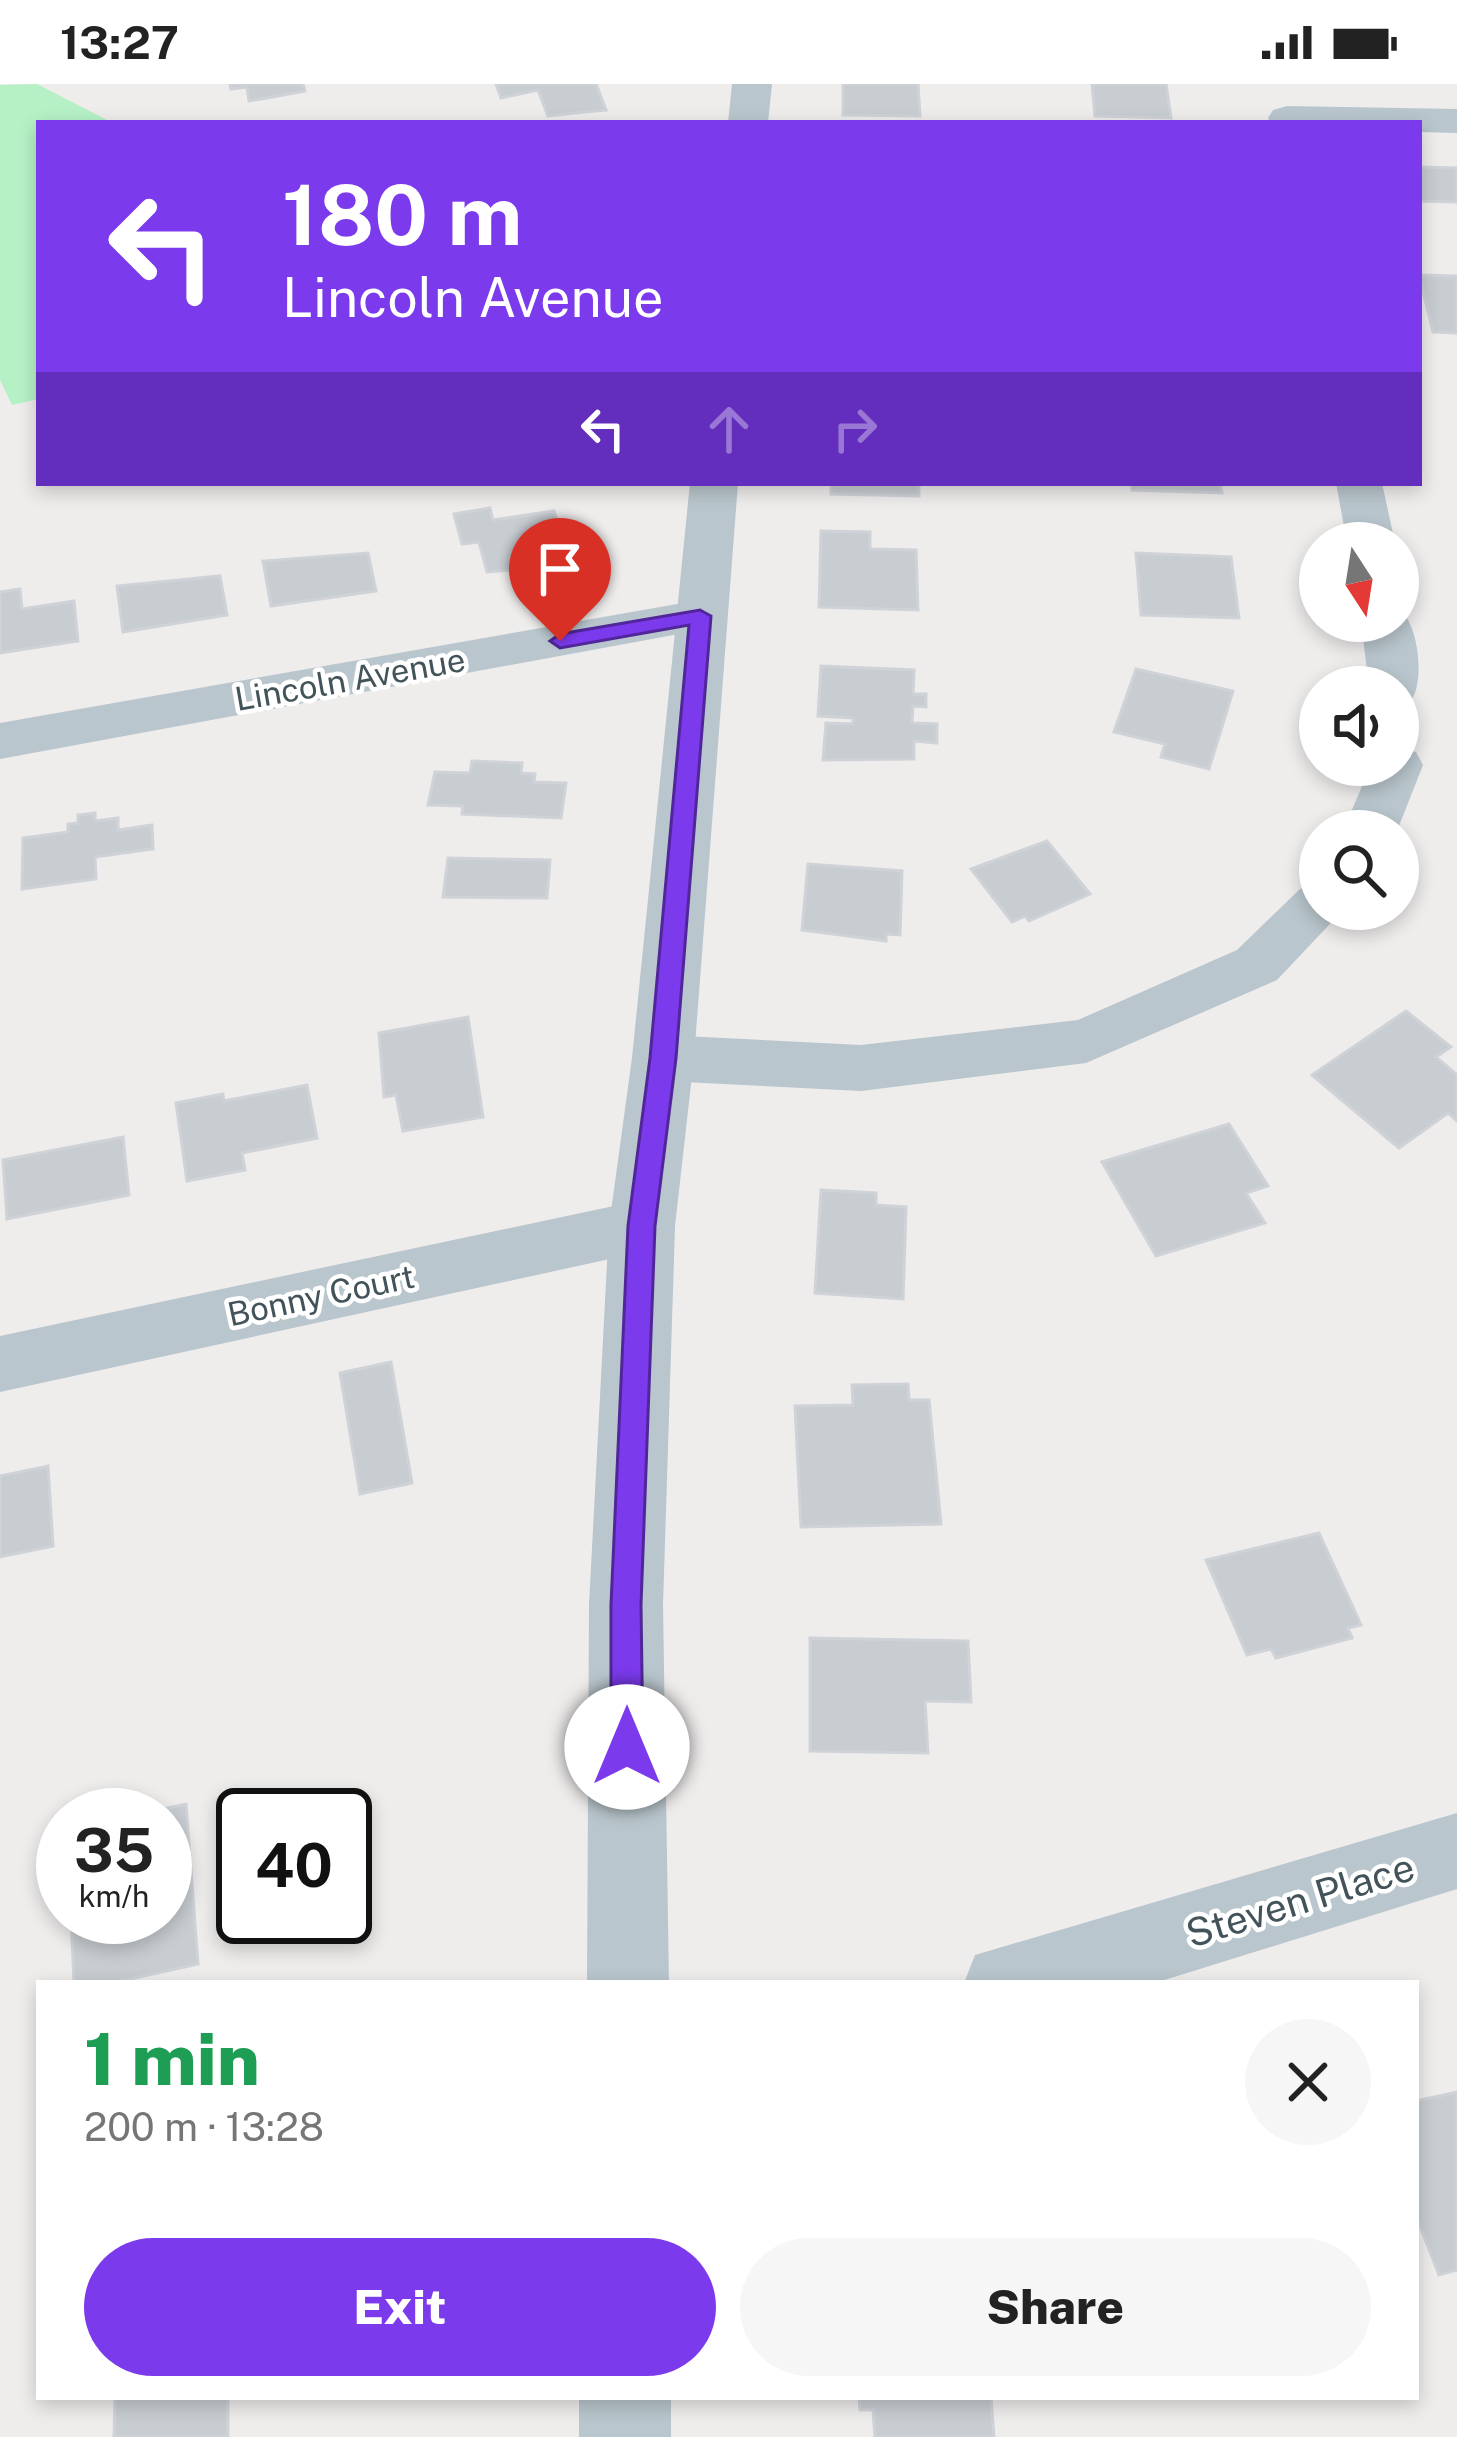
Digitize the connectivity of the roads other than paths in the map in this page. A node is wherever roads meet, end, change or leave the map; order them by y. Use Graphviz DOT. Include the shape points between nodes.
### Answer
graph roads {
  1 [pos="752,84"];
  2 [pos="1285,108"];
  3 [pos="748,120"];
  4 [pos="1457,122"];
  5 [pos="714,486"];
  6 [pos="1360,486"];
  7 [pos="1367,522"];
  8 [pos="700,616"];
  9 [pos="0,741"];
  10 [pos="1299,923"];
  11 [pos="663,1058"];
  12 [pos="641,1226"];
  13 [pos="0,1364"];
  14 [pos="1457,1851"];
  15 [pos="628,1980"];
  16 [pos="1016,1980"];
  17 [pos="625,2400"];
  18 [pos="625,2437"];
  1 -- 3 [label="street"];
  2 -- 4 [label="street"];
  5 -- 8 [label="street"];
  6 -- 7 [label="street"];
  8 -- 9 [label="street, Lincoln Avenue"];
  8 -- 11 [label="street"];
  10 -- 11 [label="street" via="1257,964 1086,1041 861,1068"];
  11 -- 12 [label="street"];
  12 -- 13 [label="street, Bonny Court"];
  12 -- 15 [label="street" via="626,1605"];
  14 -- 16 [label="street, Steven Place"];
  17 -- 18 [label="street"];
}
